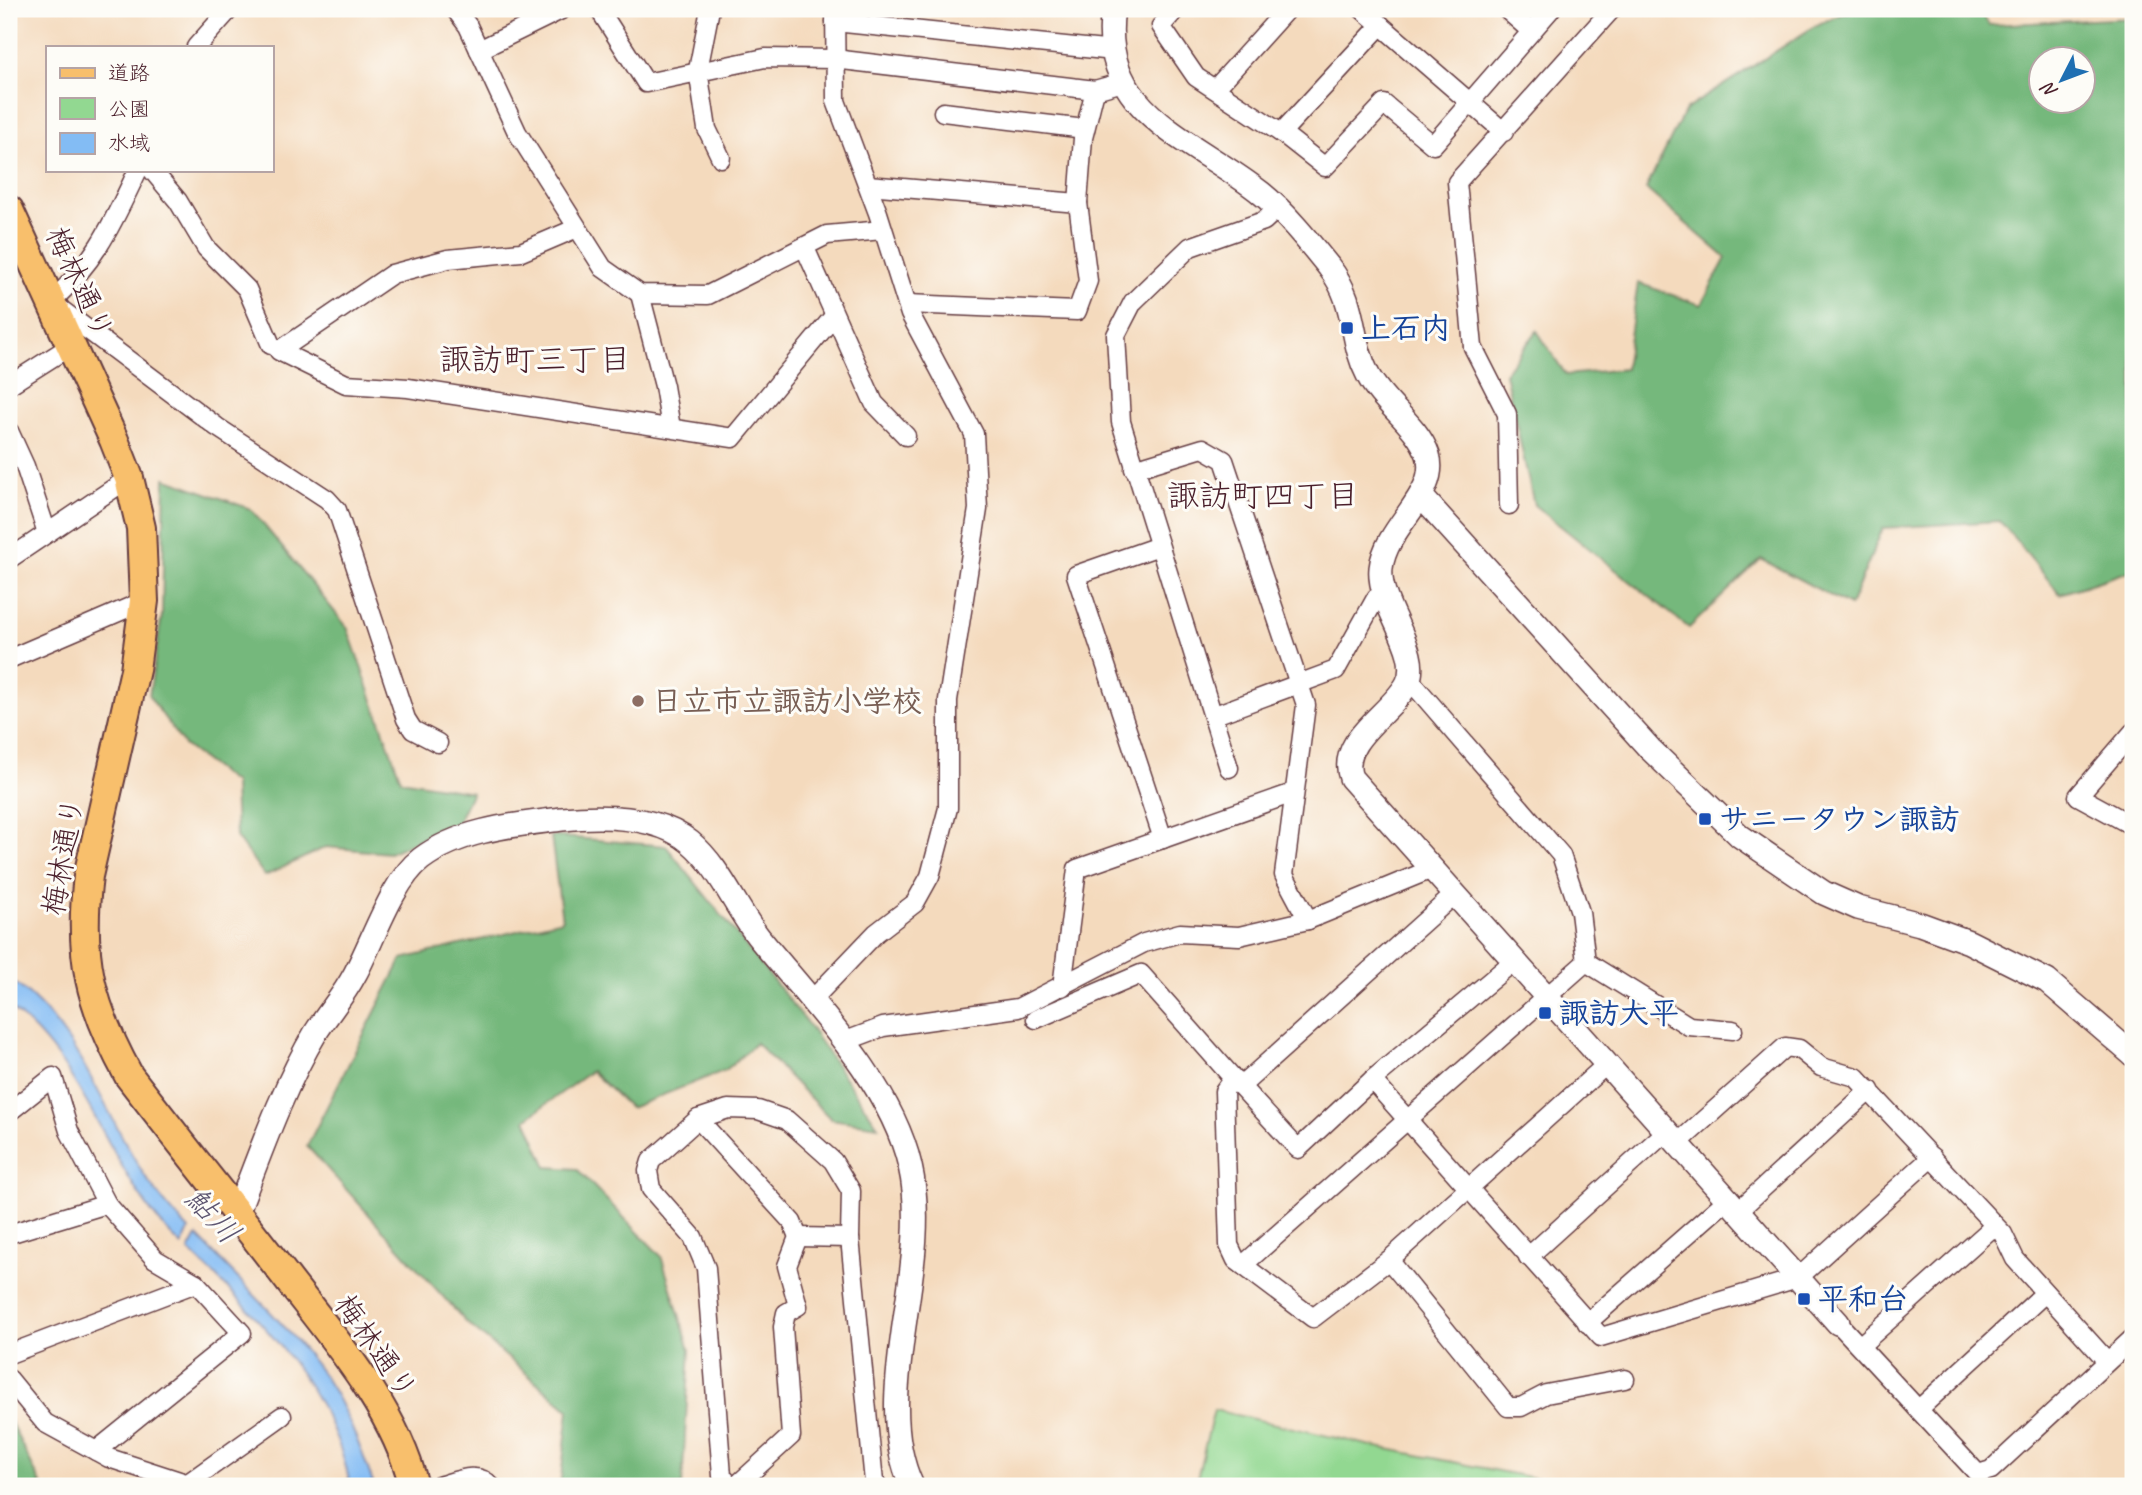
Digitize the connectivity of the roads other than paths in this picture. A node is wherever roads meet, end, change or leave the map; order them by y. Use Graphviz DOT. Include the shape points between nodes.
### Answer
graph roads {
  1 [pos="230,9"];
  2 [pos="455,9"];
  3 [pos="562,9"];
  4 [pos="600,9"];
  5 [pos="710,9"];
  6 [pos="1113,9"];
  7 [pos="1176,9"];
  8 [pos="1287,9"];
  9 [pos="1363,9"];
  10 [pos="1506,9"];
  11 [pos="1551,9"];
  12 [pos="1612,9"];
  13 [pos="835,15"];
  14 [pos="1381,25"];
  15 [pos="1531,31"];
  16 [pos="197,46"];
  17 [pos="479,50"];
  18 [pos="1114,51"];
  19 [pos="834,59"];
  20 [pos="698,70"];
  21 [pos="1123,82"];
  22 [pos="1215,89"];
  23 [pos="1095,90"];
  24 [pos="1470,103"];
  25 [pos="943,112"];
  26 [pos="1085,129"];
  27 [pos="1504,132"];
  28 [pos="1281,133"];
  29 [pos="721,158"];
  30 [pos="137,172"];
  31 [pos="154,172"];
  32 [pos="868,185"];
  33 [pos="1078,204"];
  34 [pos="1278,208"];
  35 [pos="9,210"];
  36 [pos="577,228"];
  37 [pos="883,230"];
  38 [pos="805,248"];
  39 [pos="640,294"];
  40 [pos="51,302"];
  41 [pos="907,304"];
  42 [pos="834,316"];
  43 [pos="72,345"];
  44 [pos="271,345"];
  45 [pos="9,385"];
  46 [pos="671,428"];
  47 [pos="9,431"];
  48 [pos="906,436"];
  49 [pos="1134,469"];
  50 [pos="129,478"];
  51 [pos="1421,496"];
  52 [pos="1509,505"];
  53 [pos="47,533"];
  54 [pos="1159,546"];
  55 [pos="9,559"];
  56 [pos="1383,595"];
  57 [pos="144,601"];
  58 [pos="9,659"];
  59 [pos="1409,679"];
  60 [pos="1297,684"];
  61 [pos="1215,715"];
  62 [pos="2133,732"];
  63 [pos="438,743"];
  64 [pos="1229,768"];
  65 [pos="1293,793"];
  66 [pos="2133,826"];
  67 [pos="1163,839"];
  68 [pos="1432,869"];
  69 [pos="1455,894"];
  70 [pos="1308,920"];
  71 [pos="1514,961"];
  72 [pos="1586,962"];
  73 [pos="1062,987"];
  74 [pos="1548,998"];
  75 [pos="811,1001"];
  76 [pos="1036,1020"];
  77 [pos="1733,1030"];
  78 [pos="843,1042"];
  79 [pos="2133,1055"];
  80 [pos="1607,1064"];
  81 [pos="1372,1080"];
  82 [pos="1237,1082"];
  83 [pos="1870,1090"];
  84 [pos="9,1112"];
  85 [pos="698,1119"];
  86 [pos="1406,1119"];
  87 [pos="1673,1136"];
  88 [pos="1932,1157"];
  89 [pos="1468,1189"];
  90 [pos="107,1204"];
  91 [pos="1734,1204"];
  92 [pos="237,1213"];
  93 [pos="1993,1227"];
  94 [pos="9,1234"];
  95 [pos="798,1237"];
  96 [pos="850,1238"];
  97 [pos="1528,1257"];
  98 [pos="1389,1260"];
  99 [pos="1243,1265"];
  100 [pos="1798,1278"];
  101 [pos="196,1283"];
  102 [pos="2045,1293"];
  103 [pos="1587,1322"];
  104 [pos="1838,1322"];
  105 [pos="2133,1338"];
  106 [pos="1861,1345"];
  107 [pos="9,1354"];
  108 [pos="2107,1361"];
  109 [pos="9,1379"];
  110 [pos="1625,1379"];
  111 [pos="1919,1409"];
  112 [pos="282,1416"];
  113 [pos="96,1451"];
  114 [pos="192,1485"];
  115 [pos="414,1486"];
  116 [pos="438,1486"];
  117 [pos="491,1486"];
  118 [pos="733,1486"];
  119 [pos="878,1486"];
  120 [pos="912,1486"];
  1 -- 16 [label="street"];
  2 -- 17 [label="street"];
  3 -- 17 [label="street"];
  4 -- 20 [label="street" via="646,83"];
  5 -- 20 [label="street"];
  6 -- 18 [label="street"];
  7 -- 22 [label="street" via="1161,26 1196,76"];
  8 -- 22 [label="street"];
  9 -- 14 [label="street"];
  10 -- 15 [label="street"];
  11 -- 15 [label="street"];
  12 -- 27 [label="street"];
  13 -- 18 [label="street"];
  13 -- 19 [label="street"];
  14 -- 24 [label="street"];
  14 -- 28 [label="street"];
  15 -- 24 [label="street"];
  17 -- 36 [label="street" via="517,132"];
  18 -- 21 [label="street"];
  19 -- 20 [label="street" via="765,58"];
  19 -- 23 [label="street"];
  19 -- 32 [label="street" via="836,101"];
  20 -- 29 [label="street" via="707,129"];
  21 -- 23 [label="street"];
  21 -- 34 [label="street" via="1149,115"];
  22 -- 28 [label="street"];
  23 -- 26 [label="street"];
  24 -- 27 [label="street"];
  24 -- 28 [label="street" via="1433,145 1384,104 1325,167"];
  25 -- 26 [label="street"];
  26 -- 33 [label="street"];
  27 -- 52 [label="street" via="1457,181 1473,347 1507,414"];
  30 -- 40 [label="street" via="83,272"];
  31 -- 44 [label="street" via="178,201 206,248 247,289"];
  32 -- 33 [label="street"];
  32 -- 37 [label="street"];
  33 -- 41 [label="street" via="1088,281 1077,311"];
  34 -- 49 [label="street" via="1264,221 1190,247 1133,302 1116,335 1121,422"];
  34 -- 51 [label="street" via="1340,282 1367,373 1428,455 1428,484"];
  35 -- 40 [label="main road, 梅林通り"];
  36 -- 39 [label="street" via="603,268"];
  36 -- 46 [label="street" via="522,252 448,259 391,274 279,351 346,384 408,388"];
  37 -- 38 [label="street" via="827,236"];
  37 -- 41 [label="street"];
  38 -- 39 [label="street" via="708,295"];
  38 -- 42 [label="street"];
  39 -- 46 [label="street"];
  40 -- 43 [label="main road, 梅林通り"];
  40 -- 63 [label="street" via="337,510 406,719 413,730"];
  41 -- 75 [label="street" via="974,434 978,509 948,699 948,808 930,876 915,903 876,933"];
  42 -- 46 [label="street" via="733,438"];
  42 -- 48 [label="street" via="874,403"];
  43 -- 45 [label="street"];
  43 -- 50 [label="main road, 梅林通り"];
  47 -- 53 [label="street"];
  49 -- 54 [label="street"];
  49 -- 60 [label="street" via="1203,448 1224,460"];
  50 -- 53 [label="street"];
  50 -- 57 [label="main road, 梅林通り" via="141,528"];
  51 -- 56 [label="street" via="1384,552"];
  51 -- 79 [label="street" via="1650,749 1740,836 1824,894 1969,942 2047,981"];
  53 -- 55 [label="street"];
  54 -- 61 [label="street"];
  54 -- 67 [label="street" via="1076,575"];
  56 -- 59 [label="street" via="1410,655"];
  56 -- 60 [label="street" via="1376,598 1336,670"];
  57 -- 58 [label="street"];
  57 -- 92 [label="main road, 梅林通り" via="135,670 88,876 83,940 97,1008 129,1076"];
  59 -- 68 [label="street" via="1353,746 1347,768"];
  59 -- 72 [label="street" via="1561,855 1580,912"];
  60 -- 61 [label="street"];
  60 -- 65 [label="street" via="1306,705"];
  61 -- 64 [label="street"];
  62 -- 66 [label="street" via="2078,796"];
  65 -- 67 [label="street"];
  65 -- 70 [label="street" via="1284,875"];
  67 -- 73 [label="street" via="1077,869"];
  68 -- 69 [label="street"];
  68 -- 70 [label="street"];
  69 -- 71 [label="street"];
  69 -- 82 [label="street"];
  70 -- 73 [label="street" via="1239,936 1180,933 1144,943"];
  71 -- 74 [label="street"];
  71 -- 81 [label="street"];
  72 -- 74 [label="street"];
  72 -- 77 [label="street" via="1689,1026"];
  73 -- 78 [label="street" via="1017,1008 883,1027"];
  74 -- 80 [label="street"];
  74 -- 86 [label="street"];
  75 -- 78 [label="street"];
  75 -- 92 [label="street" via="754,932 706,857 688,840 660,825 592,816 464,835 417,862 404,879 355,973 300,1063"];
  76 -- 82 [label="street" via="1141,974"];
  78 -- 120 [label="street" via="882,1098 910,1167 915,1234 896,1439"];
  80 -- 87 [label="street"];
  80 -- 89 [label="street"];
  81 -- 82 [label="street" via="1298,1149"];
  81 -- 86 [label="street"];
  82 -- 99 [label="street" via="1224,1091 1228,1245"];
  83 -- 87 [label="street" via="1856,1077 1821,1067 1799,1049 1784,1047"];
  83 -- 88 [label="street"];
  83 -- 91 [label="street"];
  84 -- 90 [label="street" via="53,1077 69,1131"];
  85 -- 95 [label="street" via="792,1222"];
  85 -- 96 [label="street" via="728,1110 758,1110 787,1121 833,1161 851,1191"];
  85 -- 118 [label="street" via="657,1154 648,1180 692,1237 706,1268 722,1476"];
  86 -- 89 [label="street"];
  86 -- 99 [label="street"];
  87 -- 91 [label="street"];
  87 -- 97 [label="street"];
  88 -- 93 [label="street"];
  88 -- 100 [label="street"];
  89 -- 97 [label="street"];
  89 -- 98 [label="street"];
  90 -- 94 [label="street"];
  90 -- 101 [label="street" via="155,1259"];
  91 -- 100 [label="street"];
  91 -- 103 [label="street"];
  92 -- 115 [label="main road, 梅林通り" via="387,1417 408,1461"];
  93 -- 102 [label="street" via="2003,1234 2015,1259"];
  93 -- 106 [label="street"];
  95 -- 96 [label="street"];
  95 -- 118 [label="street" via="788,1266 799,1306 786,1313 783,1327 791,1436"];
  96 -- 119 [label="street" via="874,1482"];
  97 -- 103 [label="street"];
  98 -- 99 [label="street" via="1313,1318"];
  98 -- 110 [label="street" via="1508,1407 1521,1407 1546,1394"];
  100 -- 103 [label="street" via="1601,1337"];
  100 -- 104 [label="street"];
  101 -- 107 [label="street"];
  101 -- 113 [label="street" via="242,1333"];
  102 -- 108 [label="street"];
  102 -- 111 [label="street"];
  104 -- 106 [label="street"];
  105 -- 108 [label="street"];
  106 -- 111 [label="street"];
  108 -- 111 [label="street" via="1985,1473 1974,1471"];
  109 -- 113 [label="street" via="45,1423"];
  112 -- 114 [label="street"];
  113 -- 114 [label="street" via="133,1468"];
  116 -- 117 [label="street" via="472,1477 482,1477"];
}
